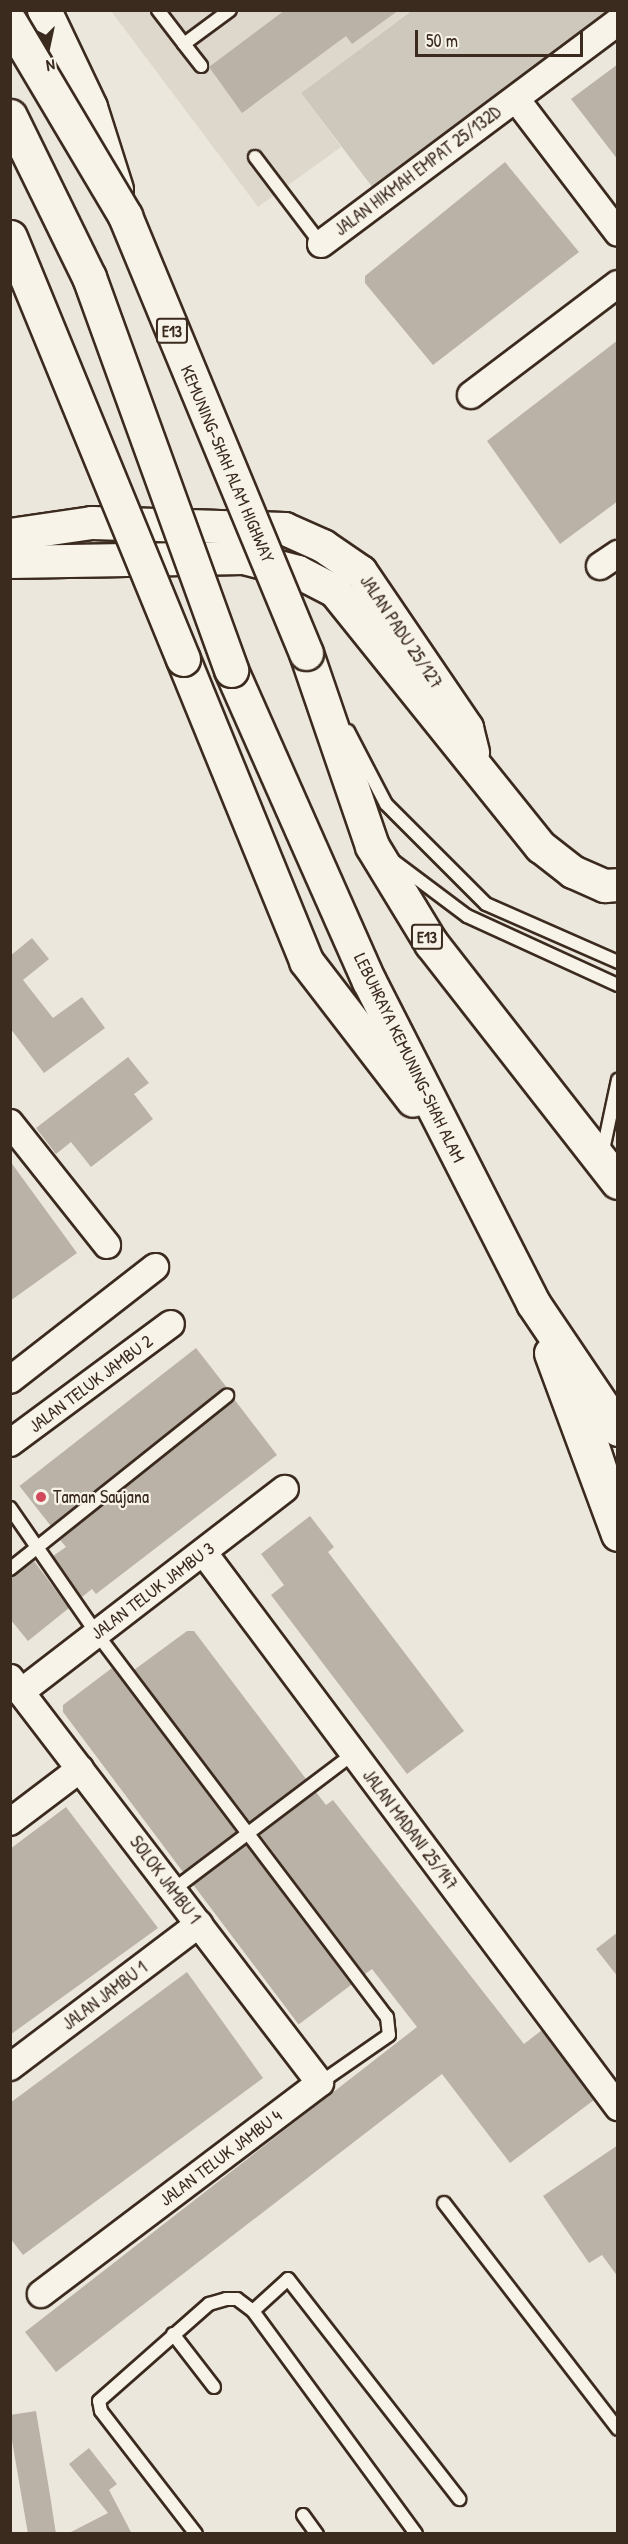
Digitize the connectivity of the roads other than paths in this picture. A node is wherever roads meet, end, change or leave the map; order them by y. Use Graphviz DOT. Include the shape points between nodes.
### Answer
graph roads {
  1 [pos="44,10"];
  2 [pos="158,10"];
  3 [pos="230,10"];
  4 [pos="10,22"];
  5 [pos="618,22"];
  6 [pos="183,44"];
  7 [pos="201,66"];
  8 [pos="516,99"];
  9 [pos="10,116"];
  10 [pos="255,157"];
  11 [pos="125,216"];
  12 [pos="618,233"];
  13 [pos="10,237"];
  14 [pos="321,244"];
  15 [pos="618,284"];
  16 [pos="471,395"];
  17 [pos="10,535"];
  18 [pos="10,562"];
  19 [pos="306,653"];
  20 [pos="475,759"];
  21 [pos="372,846"];
  22 [pos="618,885"];
  23 [pos="618,962"];
  24 [pos="618,985"];
  25 [pos="618,1080"];
  26 [pos="10,1123"];
  27 [pos="461,1163"];
  28 [pos="609,1173"];
  29 [pos="107,1245"];
  30 [pos="155,1267"];
  31 [pos="533,1303"];
  32 [pos="171,1324"];
  33 [pos="579,1372"];
  34 [pos="10,1380"];
  35 [pos="227,1396"];
  36 [pos="618,1429"];
  37 [pos="10,1443"];
  38 [pos="618,1488"];
  39 [pos="285,1489"];
  40 [pos="10,1509"];
  41 [pos="618,1534"];
  42 [pos="38,1547"];
  43 [pos="204,1553"];
  44 [pos="10,1569"];
  45 [pos="97,1634"];
  46 [pos="16,1685"];
  47 [pos="353,1754"];
  48 [pos="80,1769"];
  49 [pos="10,1822"];
  50 [pos="249,1832"];
  51 [pos="173,1890"];
  52 [pos="199,1924"];
  53 [pos="10,2067"];
  54 [pos="320,2083"];
  55 [pos="618,2108"];
  56 [pos="444,2202"];
  57 [pos="41,2294"];
  58 [pos="253,2312"];
  59 [pos="173,2334"];
  60 [pos="214,2387"];
  61 [pos="618,2429"];
  62 [pos="459,2499"];
  63 [pos="303,2515"];
  64 [pos="196,2534"];
  65 [pos="317,2534"];
  66 [pos="416,2534"];
  1 -- 11 [label="highway, bridge" via="90,107"];
  2 -- 6 [label="lane"];
  3 -- 6 [label="lane"];
  4 -- 11 [label="highway, KEMUNING–SHAH ALAM HIGHWAY / E13, bridge"];
  5 -- 8 [label="street, JALAN HIKMAH EMPAT 25/132D"];
  6 -- 7 [label="lane"];
  8 -- 12 [label="street"];
  8 -- 14 [label="street, JALAN HIKMAH EMPAT 25/132D"];
  9 -- 27 [label="highway, LEBUHRAYA KEMUNING-SHAH ALAM, bridge" via="89,277 231,670 369,981"];
  10 -- 14 [label="lane"];
  11 -- 19 [label="highway, KEMUNING–SHAH ALAM HIGHWAY / E13, bridge"];
  13 -- 27 [label="highway, bridge" via="306,961"];
  15 -- 16 [label="street"];
  17 -- 20 [label="street, JALAN PADU 25/127" via="92,523 285,529 323,546 361,572 467,728"];
  18 -- 20 [label="street, JALAN PADU 25/127" via="244,558 298,572 335,591 448,738"];
  19 -- 21 [label="highway, E13"];
  19 -- 23 [label="lane" via="386,804 430,854 486,904"];
  20 -- 22 [label="street, JALAN PADU 25/127" via="541,847 573,872 605,886"];
  21 -- 24 [label="lane" via="467,916"];
  21 -- 28 [label="highway, E13" via="431,943"];
  25 -- 28 [label="lane"];
  26 -- 29 [label="street"];
  27 -- 31 [label="highway, LEBUHRAYA KEMUNING-SHAH ALAM"];
  30 -- 34 [label="street"];
  31 -- 33 [label="highway, LEBUHRAYA KEMUNING-SHAH ALAM"];
  31 -- 41 [label="highway"];
  32 -- 37 [label="street, JALAN TELUK JAMBU 2"];
  33 -- 36 [label="highway, LEBUHRAYA KEMUNING-SHAH ALAM"];
  33 -- 38 [label="lane"];
  35 -- 42 [label="lane"];
  39 -- 43 [label="street, JALAN TELUK JAMBU 3"];
  40 -- 42 [label="lane"];
  42 -- 44 [label="lane"];
  42 -- 45 [label="lane"];
  43 -- 45 [label="street, JALAN TELUK JAMBU 3"];
  43 -- 47 [label="street, JALAN MADANI 25/147"];
  45 -- 46 [label="street, JALAN TELUK JAMBU 3"];
  45 -- 50 [label="lane"];
  46 -- 48 [label="street, SOLOK JAMBU 1"];
  47 -- 50 [label="lane"];
  47 -- 55 [label="street, JALAN MADANI 25/147"];
  48 -- 49 [label="street"];
  48 -- 51 [label="street, SOLOK JAMBU 1"];
  50 -- 51 [label="lane"];
  50 -- 54 [label="lane, JALAN TELUK JAMBU 4" via="387,2017 388,2035"];
  51 -- 52 [label="street, SOLOK JAMBU 1"];
  52 -- 53 [label="street, JALAN JAMBU 1"];
  52 -- 54 [label="street, SOLOK JAMBU 1"];
  54 -- 57 [label="street, JALAN TELUK JAMBU 4"];
  56 -- 61 [label="lane"];
  58 -- 59 [label="lane" via="237,2299 226,2299 209,2304"];
  58 -- 62 [label="lane" via="288,2279"];
  58 -- 66 [label="lane"];
  59 -- 60 [label="lane"];
  59 -- 64 [label="lane" via="99,2401 101,2411"];
  63 -- 65 [label="lane"];
}
